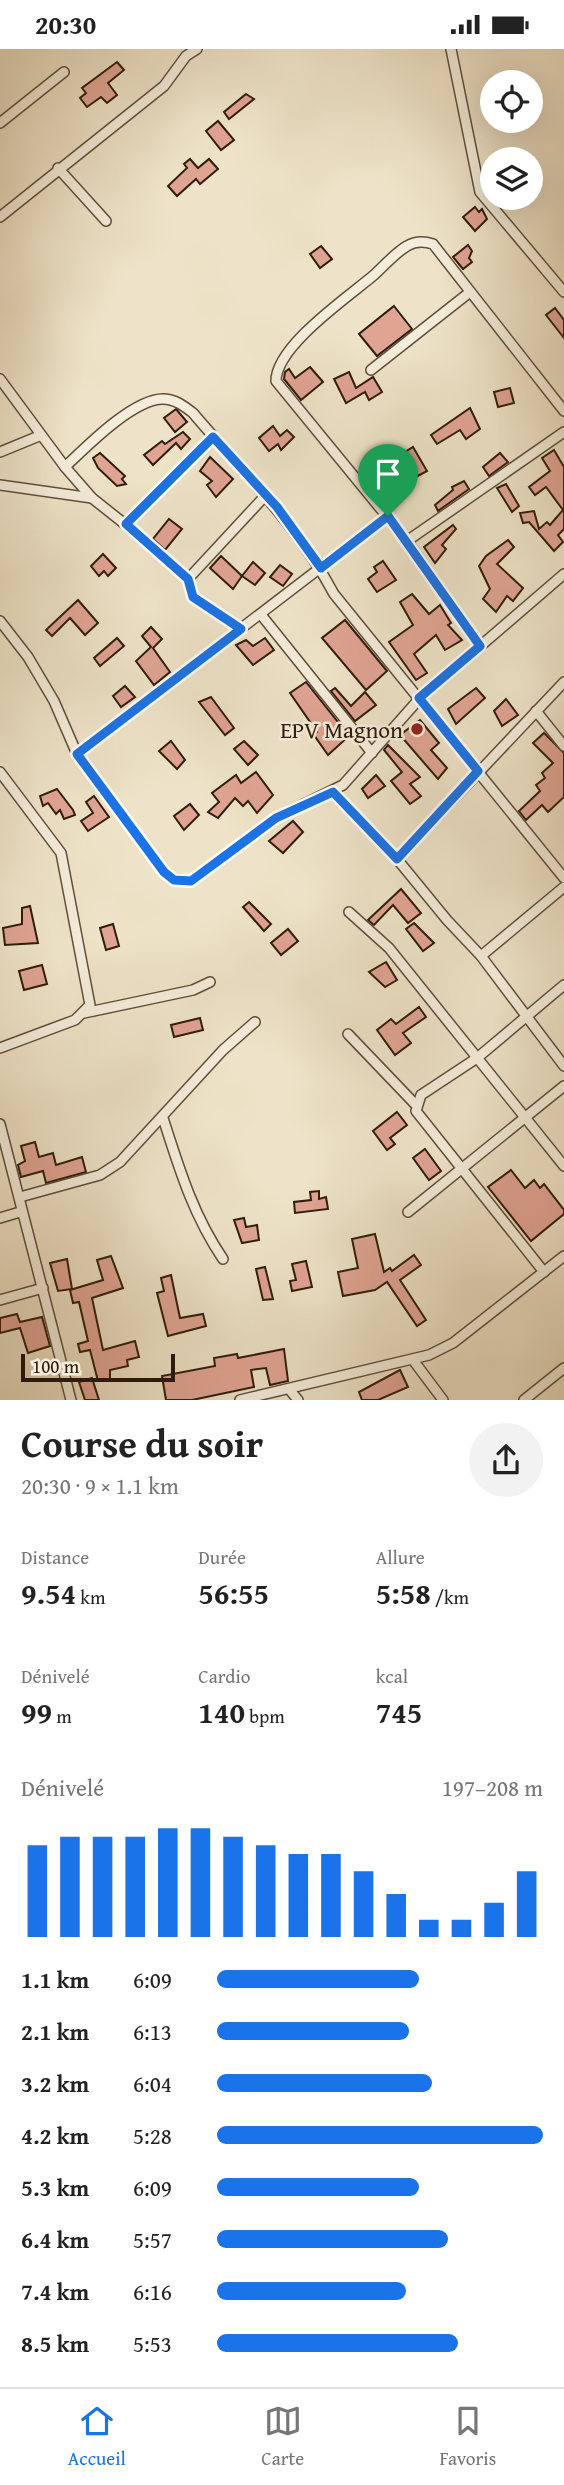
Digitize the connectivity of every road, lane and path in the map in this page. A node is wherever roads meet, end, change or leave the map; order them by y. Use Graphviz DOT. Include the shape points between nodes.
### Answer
graph roads {
  1 [pos="197,49"];
  2 [pos="451,49"];
  3 [pos="64,72"];
  4 [pos="0,123"];
  5 [pos="58,168"];
  6 [pos="0,217"];
  7 [pos="106,221"];
  8 [pos="470,292"];
  9 [pos="564,292"];
  10 [pos="371,370"];
  11 [pos="0,379"];
  12 [pos="564,411"];
  13 [pos="564,432"];
  14 [pos="39,436"];
  15 [pos="213,437"];
  16 [pos="0,452"];
  17 [pos="65,467"];
  18 [pos="0,485"];
  19 [pos="265,496"];
  20 [pos="92,498"];
  21 [pos="388,516"];
  22 [pos="126,524"];
  23 [pos="407,541"];
  24 [pos="321,568"];
  25 [pos="564,574"];
  26 [pos="188,579"];
  27 [pos="261,616"];
  28 [pos="0,621"];
  29 [pos="241,629"];
  30 [pos="480,646"];
  31 [pos="564,681"];
  32 [pos="419,698"];
  33 [pos="536,711"];
  34 [pos="564,746"];
  35 [pos="372,753"];
  36 [pos="77,754"];
  37 [pos="478,771"];
  38 [pos="0,772"];
  39 [pos="333,792"];
  40 [pos="397,859"];
  41 [pos="564,878"];
  42 [pos="564,887"];
  43 [pos="349,912"];
  44 [pos="481,956"];
  45 [pos="210,982"];
  46 [pos="564,985"];
  47 [pos="83,1014"];
  48 [pos="526,1017"];
  49 [pos="255,1022"];
  50 [pos="348,1034"];
  51 [pos="0,1048"];
  52 [pos="477,1058"];
  53 [pos="564,1066"];
  54 [pos="564,1086"];
  55 [pos="415,1104"];
  56 [pos="525,1117"];
  57 [pos="163,1118"];
  58 [pos="0,1124"];
  59 [pos="564,1166"];
  60 [pos="464,1170"];
  61 [pos="20,1197"];
  62 [pos="20,1212"];
  63 [pos="408,1212"];
  64 [pos="0,1218"];
  65 [pos="564,1257"];
  66 [pos="223,1259"];
  67 [pos="544,1272"];
  68 [pos="43,1288"];
  69 [pos="0,1300"];
  70 [pos="412,1360"];
  71 [pos="563,1371"];
  72 [pos="289,1389"];
  73 [pos="257,1398"];
  74 [pos="71,1400"];
  75 [pos="240,1400"];
  76 [pos="298,1400"];
  77 [pos="443,1400"];
  78 [pos="524,1400"];
  1 -- 5 [label="street" via="186,56 164,86"];
  2 -- 9 [label="street" via="481,192"];
  3 -- 4 [label="street"];
  5 -- 6 [label="street"];
  5 -- 7 [label="street"];
  8 -- 10 [label="street"];
  8 -- 12 [label="street"];
  8 -- 21 [label="street" via="433,244 423,241 407,246 307,332 276,370 276,381"];
  11 -- 14 [label="street"];
  13 -- 23 [label="street"];
  14 -- 16 [label="street"];
  14 -- 17 [label="street"];
  15 -- 17 [label="street" via="180,403 149,402 104,432"];
  15 -- 19 [label="street"];
  15 -- 22 [label="street"];
  17 -- 20 [label="street"];
  18 -- 20 [label="street"];
  19 -- 24 [label="street"];
  19 -- 26 [label="street"];
  20 -- 22 [label="street"];
  21 -- 23 [label="street"];
  21 -- 24 [label="street"];
  22 -- 26 [label="street"];
  23 -- 30 [label="street"];
  24 -- 27 [label="street"];
  24 -- 32 [label="street" via="334,594"];
  25 -- 30 [label="street"];
  26 -- 29 [label="street" via="193,597"];
  27 -- 29 [label="street"];
  27 -- 35 [label="street"];
  28 -- 36 [label="street" via="54,701"];
  29 -- 36 [label="street"];
  30 -- 32 [label="street"];
  31 -- 33 [label="street"];
  32 -- 35 [label="street"];
  32 -- 37 [label="street"];
  33 -- 34 [label="street"];
  33 -- 37 [label="street"];
  35 -- 39 [label="street"];
  36 -- 39 [label="street" via="174,880 191,881 276,818"];
  37 -- 40 [label="street"];
  37 -- 41 [label="street"];
  38 -- 47 [label="street" via="61,853 90,1005"];
  39 -- 40 [label="street"];
  40 -- 44 [label="street"];
  42 -- 44 [label="street"];
  43 -- 52 [label="street" via="389,948"];
  44 -- 48 [label="street"];
  45 -- 47 [label="street" via="193,991"];
  46 -- 48 [label="street"];
  47 -- 51 [label="street"];
  48 -- 52 [label="street"];
  48 -- 53 [label="street"];
  49 -- 57 [label="street" via="223,1050"];
  50 -- 55 [label="street"];
  52 -- 55 [label="street" via="421,1095"];
  52 -- 56 [label="street"];
  54 -- 56 [label="street"];
  55 -- 60 [label="street"];
  56 -- 59 [label="street"];
  56 -- 60 [label="street"];
  57 -- 61 [label="street" via="120,1162 100,1175"];
  57 -- 66 [label="street" via="204,1231"];
  58 -- 61 [label="street"];
  60 -- 63 [label="street"];
  60 -- 67 [label="street"];
  61 -- 62 [label="street"];
  62 -- 64 [label="street"];
  62 -- 68 [label="street"];
  65 -- 67 [label="street"];
  67 -- 70 [label="street" via="453,1343"];
  68 -- 69 [label="street"];
  68 -- 74 [label="street"];
  70 -- 72 [label="street"];
  70 -- 77 [label="street"];
  71 -- 78 [label="street"];
  72 -- 73 [label="street"];
  72 -- 76 [label="street"];
  73 -- 75 [label="street"];
}
